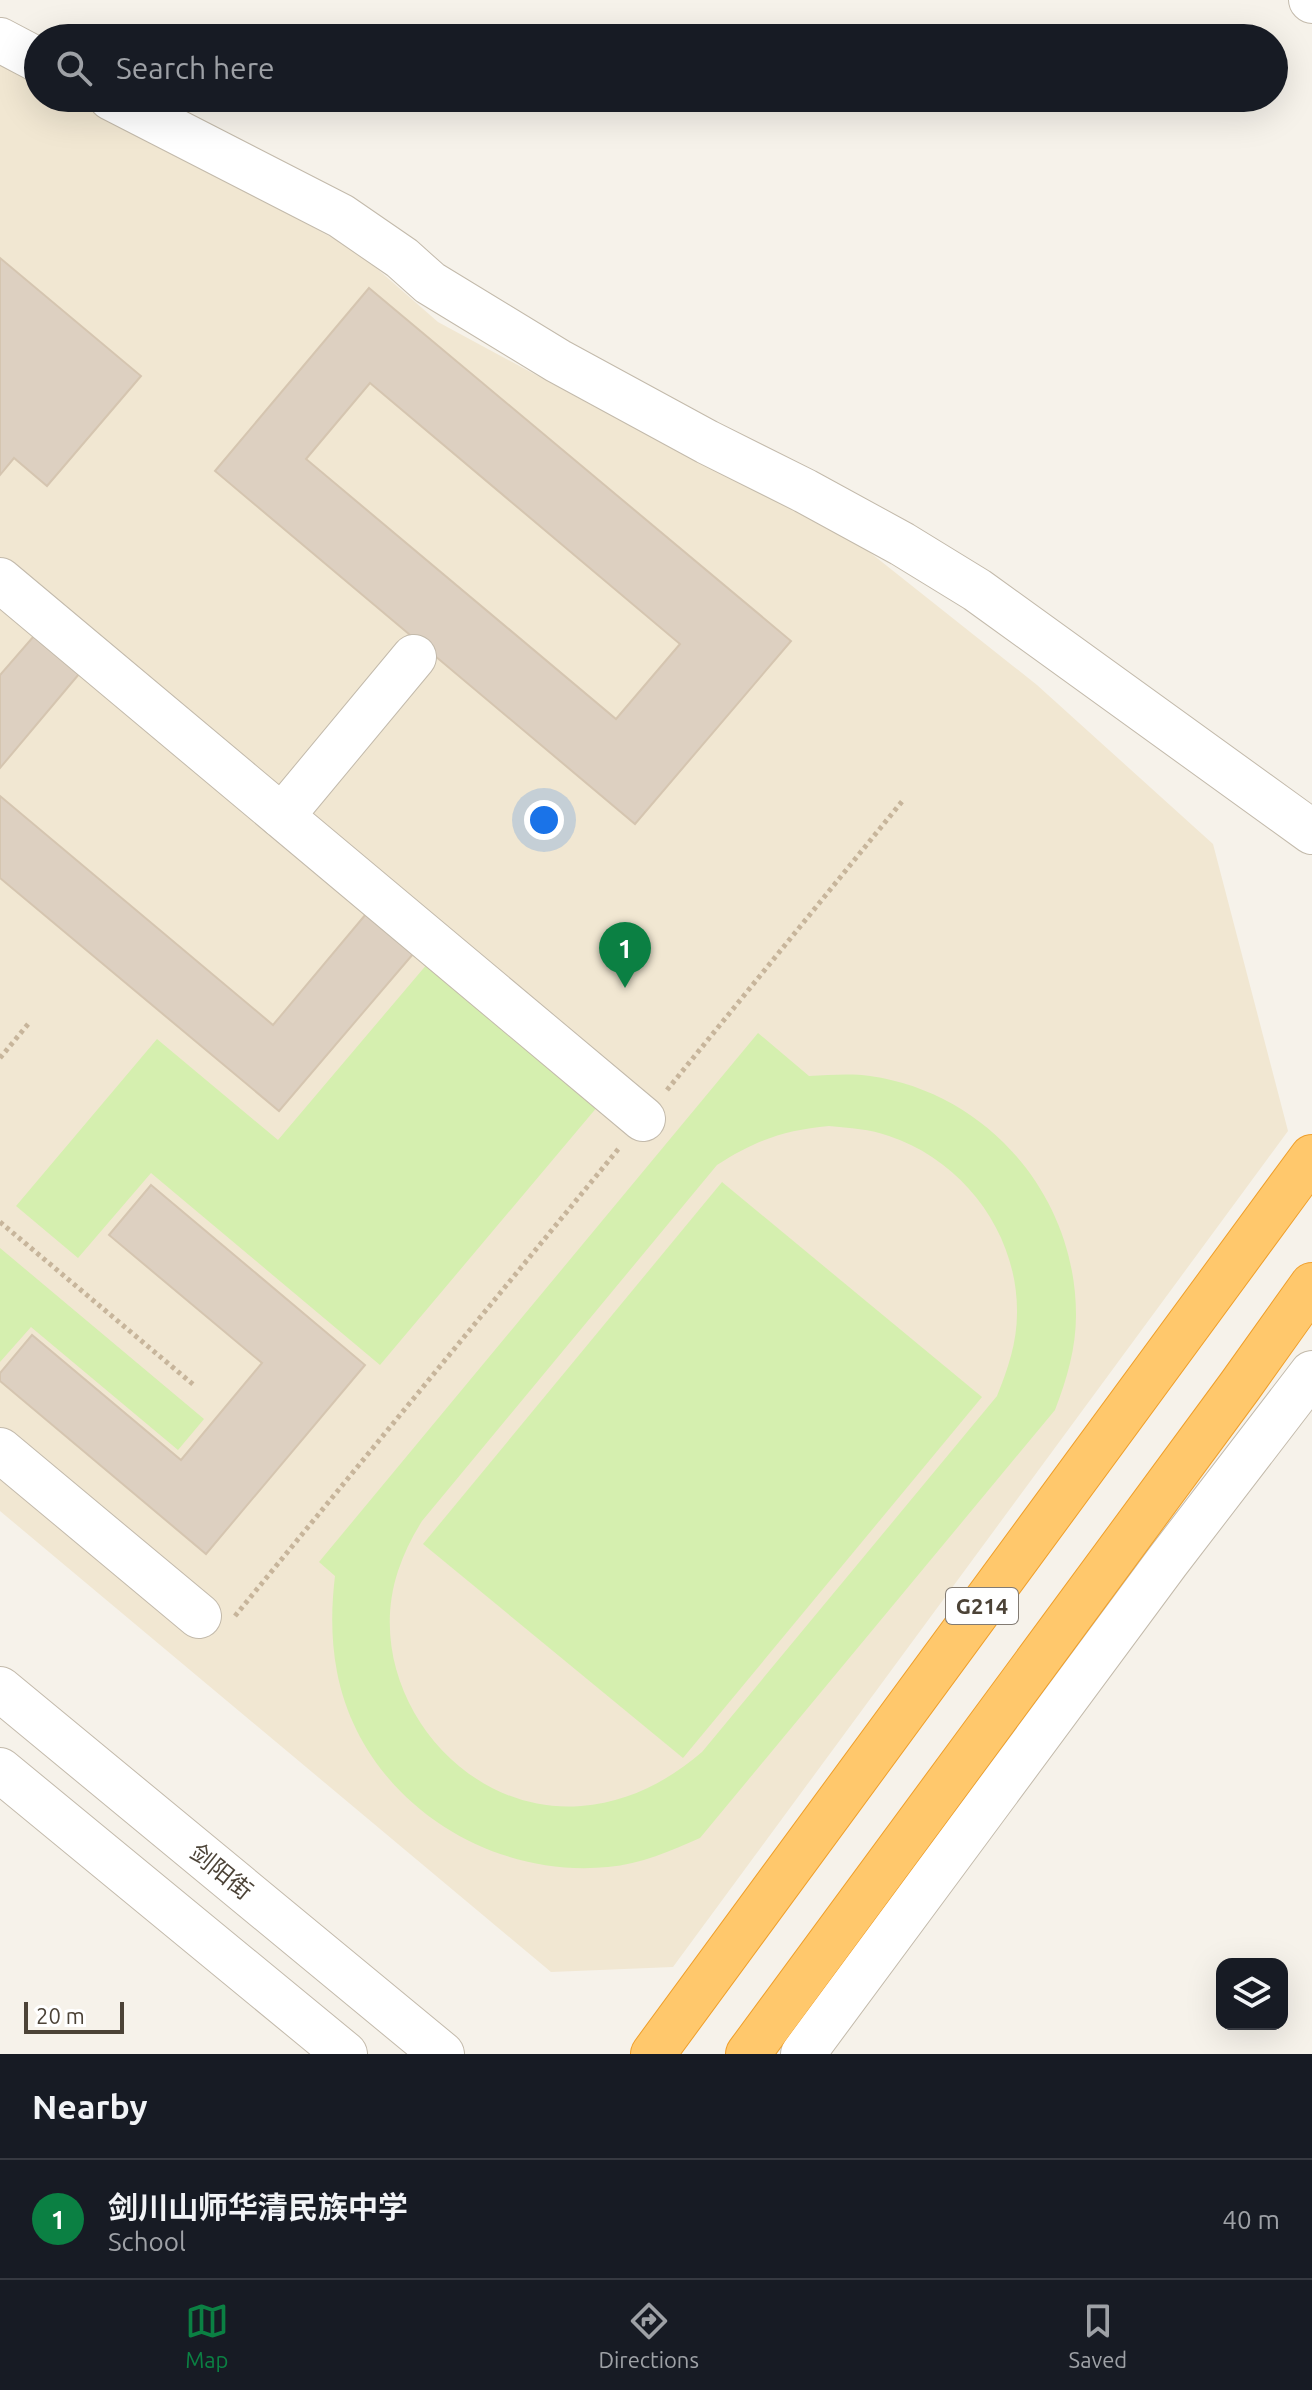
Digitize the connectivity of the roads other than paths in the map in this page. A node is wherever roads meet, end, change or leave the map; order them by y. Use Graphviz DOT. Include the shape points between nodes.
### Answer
graph roads {
  1 [pos="0,40"];
  2 [pos="24,53"];
  3 [pos="138,112"];
  4 [pos="0,580"];
  5 [pos="414,657"];
  6 [pos="282,816"];
  7 [pos="1312,832"];
  8 [pos="643,1119"];
  9 [pos="1312,1157"];
  10 [pos="1312,1285"];
  11 [pos="1312,1373"];
  12 [pos="0,1450"];
  13 [pos="199,1616"];
  14 [pos="0,1689"];
  15 [pos="0,1770"];
  16 [pos="345,2054"];
  17 [pos="442,2054"];
  18 [pos="653,2054"];
  19 [pos="748,2054"];
  20 [pos="803,2054"];
  1 -- 2 [label="street"];
  3 -- 7 [label="street" via="341,216 430,283 558,361 805,491 977,590"];
  4 -- 6 [label="street"];
  5 -- 6 [label="street"];
  6 -- 8 [label="street"];
  9 -- 18 [label="highway, G214"];
  10 -- 19 [label="highway"];
  11 -- 20 [label="street"];
  12 -- 13 [label="street"];
  14 -- 17 [label="street, 剑阳街"];
  15 -- 16 [label="street"];
}
